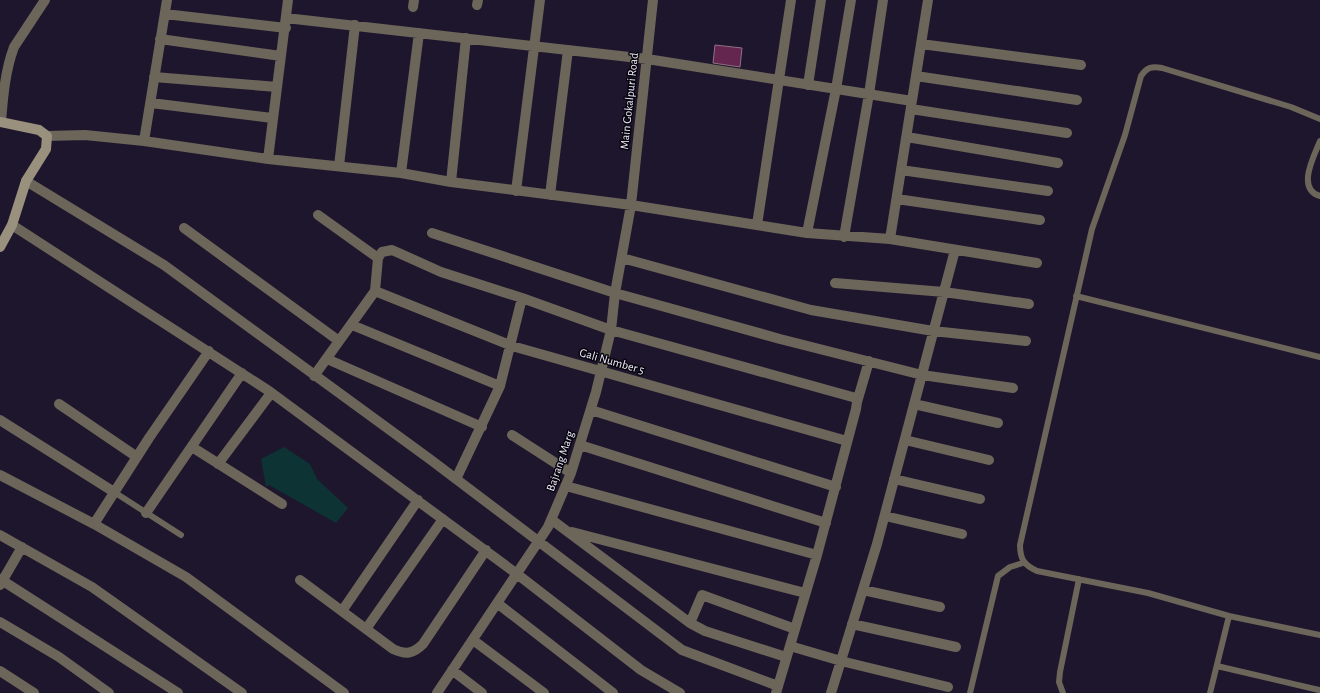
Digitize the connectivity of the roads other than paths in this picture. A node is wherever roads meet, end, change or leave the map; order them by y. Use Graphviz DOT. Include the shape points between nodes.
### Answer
graph roads {
  1 [pos="45,0"];
  2 [pos="167,0"];
  3 [pos="288,0"];
  4 [pos="540,0"];
  5 [pos="653,0"];
  6 [pos="791,0"];
  7 [pos="821,0"];
  8 [pos="850,0"];
  9 [pos="883,0"];
  10 [pos="928,0"];
  11 [pos="165,14"];
  12 [pos="286,23"];
  13 [pos="355,25"];
  14 [pos="419,32"];
  15 [pos="466,38"];
  16 [pos="160,40"];
  17 [pos="921,44"];
  18 [pos="534,46"];
  19 [pos="568,50"];
  20 [pos="281,56"];
  21 [pos="646,59"];
  22 [pos="1081,65"];
  23 [pos="916,76"];
  24 [pos="154,78"];
  25 [pos="779,80"];
  26 [pos="808,85"];
  27 [pos="277,87"];
  28 [pos="836,89"];
  29 [pos="869,94"];
  30 [pos="1077,100"];
  31 [pos="151,102"];
  32 [pos="912,105"];
  33 [pos="272,118"];
  34 [pos="1320,119"];
  35 [pos="0,122"];
  36 [pos="1067,133"];
  37 [pos="47,136"];
  38 [pos="907,137"];
  39 [pos="144,141"];
  40 [pos="1320,141"];
  41 [pos="268,159"];
  42 [pos="1058,163"];
  43 [pos="339,166"];
  44 [pos="901,170"];
  45 [pos="401,173"];
  46 [pos="26,181"];
  47 [pos="451,182"];
  48 [pos="516,191"];
  49 [pos="1048,191"];
  50 [pos="550,195"];
  51 [pos="1320,196"];
  52 [pos="897,199"];
  53 [pos="631,205"];
  54 [pos="318,215"];
  55 [pos="1040,220"];
  56 [pos="12,225"];
  57 [pos="757,225"];
  58 [pos="184,228"];
  59 [pos="807,233"];
  60 [pos="432,234"];
  61 [pos="844,237"];
  62 [pos="890,239"];
  63 [pos="0,246"];
  64 [pos="955,250"];
  65 [pos="378,258"];
  66 [pos="622,258"];
  67 [pos="1037,263"];
  68 [pos="835,282"];
  69 [pos="375,291"];
  70 [pos="944,292"];
  71 [pos="615,293"];
  72 [pos="1076,296"];
  73 [pos="522,298"];
  74 [pos="1029,304"];
  75 [pos="352,325"];
  76 [pos="611,330"];
  77 [pos="933,332"];
  78 [pos="1026,340"];
  79 [pos="339,341"];
  80 [pos="512,346"];
  81 [pos="209,352"];
  82 [pos="1320,357"];
  83 [pos="327,359"];
  84 [pos="869,361"];
  85 [pos="601,371"];
  86 [pos="242,373"];
  87 [pos="922,374"];
  88 [pos="314,376"];
  89 [pos="500,386"];
  90 [pos="1013,388"];
  91 [pos="271,393"];
  92 [pos="857,402"];
  93 [pos="60,404"];
  94 [pos="914,404"];
  95 [pos="591,410"];
  96 [pos="0,420"];
  97 [pos="998,423"];
  98 [pos="482,427"];
  99 [pos="512,435"];
  100 [pos="905,440"];
  101 [pos="847,441"];
  102 [pos="580,445"];
  103 [pos="192,447"];
  104 [pos="137,458"];
  105 [pos="989,460"];
  106 [pos="218,464"];
  107 [pos="571,473"];
  108 [pos="0,475"];
  109 [pos="456,479"];
  110 [pos="894,479"];
  111 [pos="566,486"];
  112 [pos="836,487"];
  113 [pos="114,492"];
  114 [pos="980,499"];
  115 [pos="418,500"];
  116 [pos="282,504"];
  117 [pos="146,513"];
  118 [pos="884,516"];
  119 [pos="443,519"];
  120 [pos="552,520"];
  121 [pos="826,522"];
  122 [pos="94,524"];
  123 [pos="568,531"];
  124 [pos="962,534"];
  125 [pos="0,535"];
  126 [pos="181,535"];
  127 [pos="539,542"];
  128 [pos="22,547"];
  129 [pos="486,550"];
  130 [pos="817,555"];
  131 [pos="1024,563"];
  132 [pos="517,574"];
  133 [pos="1080,579"];
  134 [pos="300,580"];
  135 [pos="1,582"];
  136 [pos="863,590"];
  137 [pos="805,593"];
  138 [pos="497,603"];
  139 [pos="940,607"];
  140 [pos="342,611"];
  141 [pos="1229,616"];
  142 [pos="0,622"];
  143 [pos="690,622"];
  144 [pos="852,624"];
  145 [pos="366,629"];
  146 [pos="795,629"];
  147 [pos="1320,636"];
  148 [pos="473,640"];
  149 [pos="790,646"];
  150 [pos="956,647"];
  151 [pos="786,656"];
  152 [pos="841,661"];
  153 [pos="1216,666"];
  154 [pos="452,670"];
  155 [pos="0,671"];
  156 [pos="948,687"];
  157 [pos="777,689"];
  158 [pos="1319,690"];
  159 [pos="34,693"];
  160 [pos="109,693"];
  161 [pos="178,693"];
  162 [pos="242,693"];
  163 [pos="344,693"];
  164 [pos="437,693"];
  165 [pos="482,693"];
  166 [pos="544,693"];
  167 [pos="613,693"];
  168 [pos="680,693"];
  169 [pos="831,693"];
  170 [pos="970,693"];
  171 [pos="1063,693"];
  172 [pos="1210,693"];
  1 -- 35 [label="street" via="14,47"];
  2 -- 11 [label="street"];
  3 -- 12 [label="street"];
  4 -- 18 [label="street"];
  5 -- 21 [label="street, Main Gokalpuri Road"];
  6 -- 25 [label="street"];
  7 -- 26 [label="street"];
  8 -- 28 [label="street"];
  9 -- 29 [label="street"];
  10 -- 17 [label="street"];
  11 -- 12 [label="street"];
  11 -- 16 [label="street"];
  12 -- 13 [label="street"];
  12 -- 20 [label="street"];
  13 -- 14 [label="street"];
  13 -- 43 [label="street"];
  14 -- 15 [label="street"];
  14 -- 45 [label="street"];
  15 -- 18 [label="street"];
  15 -- 47 [label="street"];
  16 -- 20 [label="street"];
  16 -- 24 [label="street"];
  17 -- 22 [label="street"];
  17 -- 23 [label="street"];
  18 -- 19 [label="street"];
  18 -- 48 [label="street"];
  19 -- 21 [label="street"];
  19 -- 50 [label="street"];
  20 -- 27 [label="street"];
  21 -- 25 [label="street"];
  21 -- 53 [label="street, Main Gokalpuri Road"];
  23 -- 30 [label="street"];
  23 -- 32 [label="street"];
  24 -- 27 [label="street"];
  24 -- 31 [label="street"];
  25 -- 26 [label="street"];
  25 -- 57 [label="street"];
  26 -- 28 [label="street"];
  27 -- 33 [label="street"];
  28 -- 29 [label="street"];
  28 -- 59 [label="street"];
  29 -- 32 [label="street"];
  29 -- 61 [label="street"];
  31 -- 33 [label="street"];
  31 -- 39 [label="street"];
  32 -- 36 [label="street"];
  32 -- 38 [label="street"];
  33 -- 41 [label="street"];
  34 -- 72 [label="lane" via="1291,107 1162,68 1148,68 1142,76 1092,229"];
  35 -- 37 [label="street" via="39,130"];
  37 -- 39 [label="street" via="85,135"];
  37 -- 46 [label="street" via="46,149"];
  38 -- 42 [label="street"];
  38 -- 44 [label="street"];
  39 -- 41 [label="street"];
  40 -- 51 [label="lane" via="1307,185"];
  41 -- 43 [label="street"];
  43 -- 45 [label="street"];
  44 -- 49 [label="street"];
  44 -- 52 [label="street"];
  45 -- 47 [label="street"];
  46 -- 56 [label="street"];
  46 -- 88 [label="street" via="164,265"];
  47 -- 48 [label="street"];
  48 -- 50 [label="street"];
  50 -- 53 [label="street"];
  52 -- 55 [label="street"];
  52 -- 62 [label="street"];
  53 -- 57 [label="street"];
  53 -- 66 [label="street, Bajrang Marg"];
  54 -- 65 [label="street"];
  56 -- 63 [label="street"];
  56 -- 81 [label="street"];
  57 -- 59 [label="street"];
  58 -- 79 [label="street"];
  59 -- 61 [label="street"];
  60 -- 71 [label="street"];
  61 -- 62 [label="street"];
  62 -- 64 [label="street"];
  64 -- 67 [label="street"];
  64 -- 70 [label="street"];
  65 -- 69 [label="street"];
  65 -- 73 [label="street" via="382,252 392,250 441,272"];
  66 -- 71 [label="street, Bajrang Marg"];
  66 -- 77 [label="street" via="811,310"];
  68 -- 70 [label="street"];
  69 -- 75 [label="street"];
  69 -- 80 [label="street, Gali Number 5"];
  70 -- 74 [label="street"];
  70 -- 77 [label="street"];
  71 -- 76 [label="street, Bajrang Marg"];
  71 -- 84 [label="street"];
  72 -- 82 [label="lane"];
  72 -- 131 [label="lane" via="1020,545 1020,556"];
  73 -- 76 [label="street"];
  73 -- 80 [label="street"];
  75 -- 79 [label="street"];
  75 -- 89 [label="street"];
  76 -- 85 [label="street, Bajrang Marg"];
  76 -- 92 [label="street" via="850,396 856,398"];
  77 -- 78 [label="street"];
  77 -- 87 [label="street"];
  79 -- 83 [label="street"];
  80 -- 85 [label="street, Gali Number 5"];
  80 -- 89 [label="street"];
  81 -- 86 [label="street"];
  81 -- 104 [label="street"];
  83 -- 88 [label="street"];
  83 -- 98 [label="street"];
  84 -- 87 [label="street"];
  84 -- 92 [label="street"];
  85 -- 95 [label="street, Bajrang Marg"];
  85 -- 101 [label="street, Gali Number 5"];
  86 -- 91 [label="street"];
  86 -- 103 [label="street"];
  87 -- 90 [label="street"];
  87 -- 94 [label="street"];
  88 -- 109 [label="street"];
  89 -- 98 [label="street"];
  91 -- 106 [label="street"];
  91 -- 115 [label="street"];
  92 -- 101 [label="street"];
  93 -- 104 [label="street"];
  94 -- 97 [label="street"];
  94 -- 100 [label="street"];
  95 -- 102 [label="street, Bajrang Marg"];
  95 -- 112 [label="street"];
  96 -- 113 [label="street"];
  98 -- 109 [label="street"];
  99 -- 107 [label="street"];
  100 -- 105 [label="street"];
  100 -- 110 [label="street"];
  101 -- 112 [label="street"];
  102 -- 107 [label="street, Bajrang Marg"];
  102 -- 121 [label="street"];
  103 -- 106 [label="street"];
  103 -- 117 [label="street"];
  104 -- 113 [label="street"];
  106 -- 116 [label="street"];
  107 -- 111 [label="street, Bajrang Marg"];
  108 -- 122 [label="street"];
  109 -- 127 [label="street"];
  110 -- 114 [label="street"];
  110 -- 118 [label="street"];
  111 -- 120 [label="street, Bajrang Marg"];
  111 -- 130 [label="street"];
  112 -- 121 [label="street"];
  113 -- 117 [label="lane"];
  113 -- 122 [label="street"];
  115 -- 119 [label="street"];
  115 -- 140 [label="street"];
  117 -- 126 [label="lane"];
  118 -- 124 [label="street"];
  118 -- 136 [label="street"];
  119 -- 129 [label="street"];
  119 -- 145 [label="street"];
  120 -- 123 [label="street"];
  120 -- 127 [label="street, Bajrang Marg"];
  121 -- 130 [label="street"];
  122 -- 163 [label="street" via="186,577"];
  123 -- 137 [label="street"];
  123 -- 143 [label="street"];
  125 -- 128 [label="street"];
  127 -- 132 [label="street, Bajrang Marg"];
  127 -- 157 [label="street" via="682,650"];
  128 -- 135 [label="street"];
  128 -- 162 [label="street" via="92,587"];
  129 -- 132 [label="street"];
  129 -- 145 [label="street" via="416,651 409,654 393,649"];
  130 -- 137 [label="street"];
  131 -- 133 [label="lane" via="1037,571"];
  131 -- 170 [label="lane" via="1010,567 998,576"];
  132 -- 138 [label="street, Bajrang Marg"];
  132 -- 168 [label="street" via="641,670"];
  133 -- 141 [label="lane" via="1148,593"];
  133 -- 171 [label="lane" via="1060,672"];
  134 -- 140 [label="street"];
  135 -- 161 [label="street"];
  136 -- 139 [label="street"];
  136 -- 144 [label="street"];
  137 -- 146 [label="street"];
  138 -- 148 [label="street, Bajrang Marg"];
  138 -- 167 [label="street"];
  140 -- 145 [label="street"];
  141 -- 147 [label="lane"];
  141 -- 153 [label="lane"];
  142 -- 160 [label="street" via="59,656"];
  143 -- 146 [label="street" via="702,596"];
  143 -- 151 [label="street" via="705,631"];
  144 -- 150 [label="street"];
  144 -- 152 [label="street"];
  146 -- 149 [label="street"];
  148 -- 154 [label="street, Bajrang Marg"];
  148 -- 166 [label="street"];
  149 -- 151 [label="street"];
  149 -- 152 [label="street"];
  151 -- 157 [label="street"];
  152 -- 156 [label="street"];
  152 -- 169 [label="street"];
  153 -- 158 [label="lane"];
  153 -- 172 [label="lane"];
  154 -- 164 [label="street, Bajrang Marg"];
  154 -- 165 [label="street"];
  155 -- 159 [label="street"];
}
